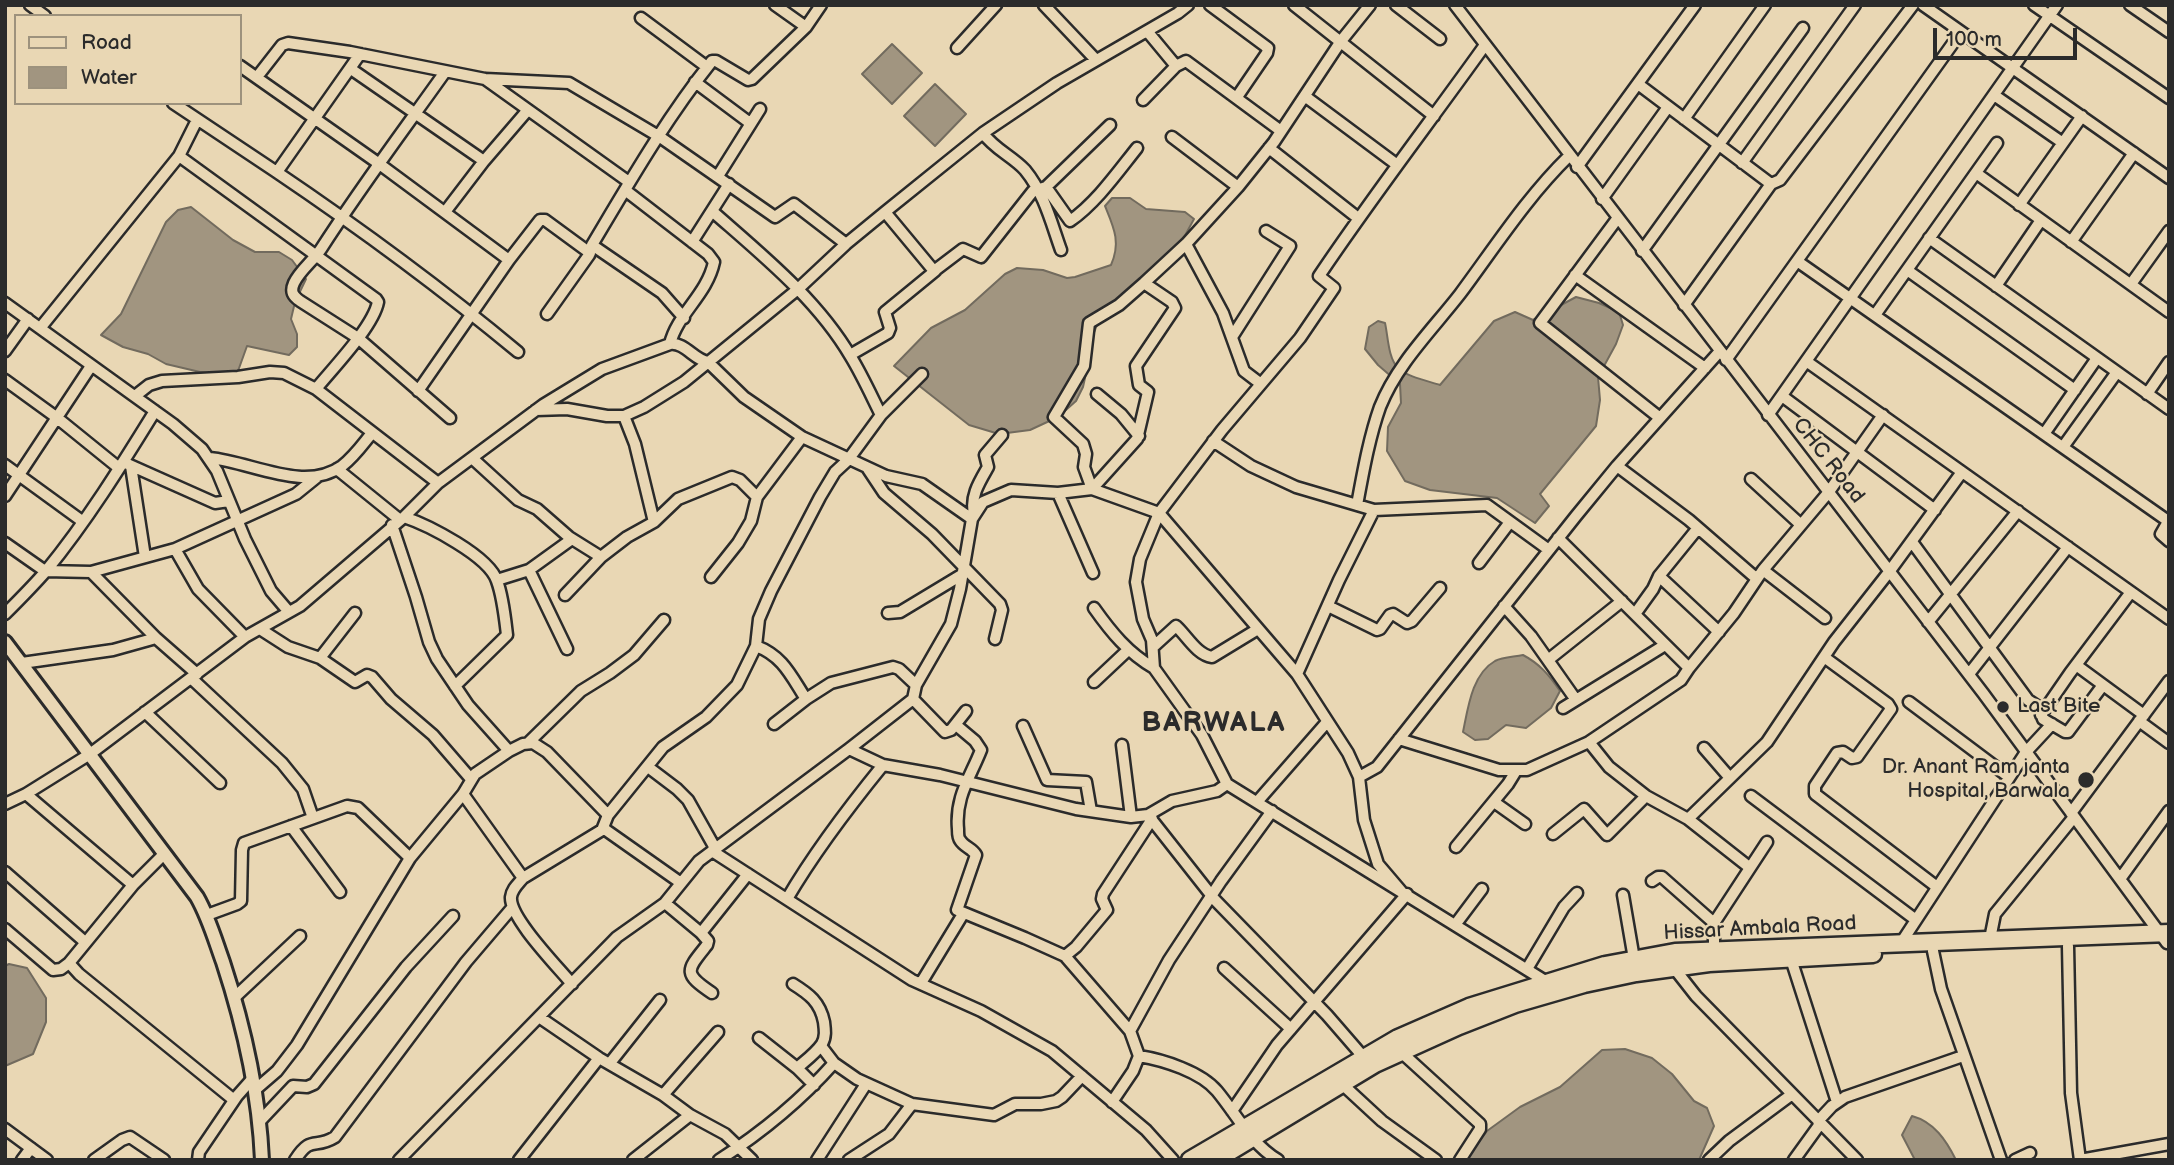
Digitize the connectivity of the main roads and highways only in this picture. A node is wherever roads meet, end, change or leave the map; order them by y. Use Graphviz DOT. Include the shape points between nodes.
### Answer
graph roads {
  1 [pos="2166,938"];
  2 [pos="1553,987"];
  3 [pos="1368,1062"];
  4 [pos="1248,1133"];
  5 [pos="1224,1154"];
  6 [pos="1190,1160"];
  1 -- 2 [label="main road, Hissar Ambala Road" via="1710,963"];
  1 -- 2 [label="main road, Hissar Ambala Road" via="1990,939 1675,952 1605,965"];
  2 -- 3 [label="main road, Hissar Ambala Road"];
  2 -- 3 [label="main road, Hissar Ambala Road" via="1469,1007 1398,1038"];
  3 -- 4 [label="main road, Hissar Ambala Road"];
  3 -- 4 [label="main road, Hissar Ambala Road" via="1342,1084"];
  4 -- 5 [label="main road, Hissar Ambala Road"];
  5 -- 6 [label="main road, Hissar Ambala Road"];
}
